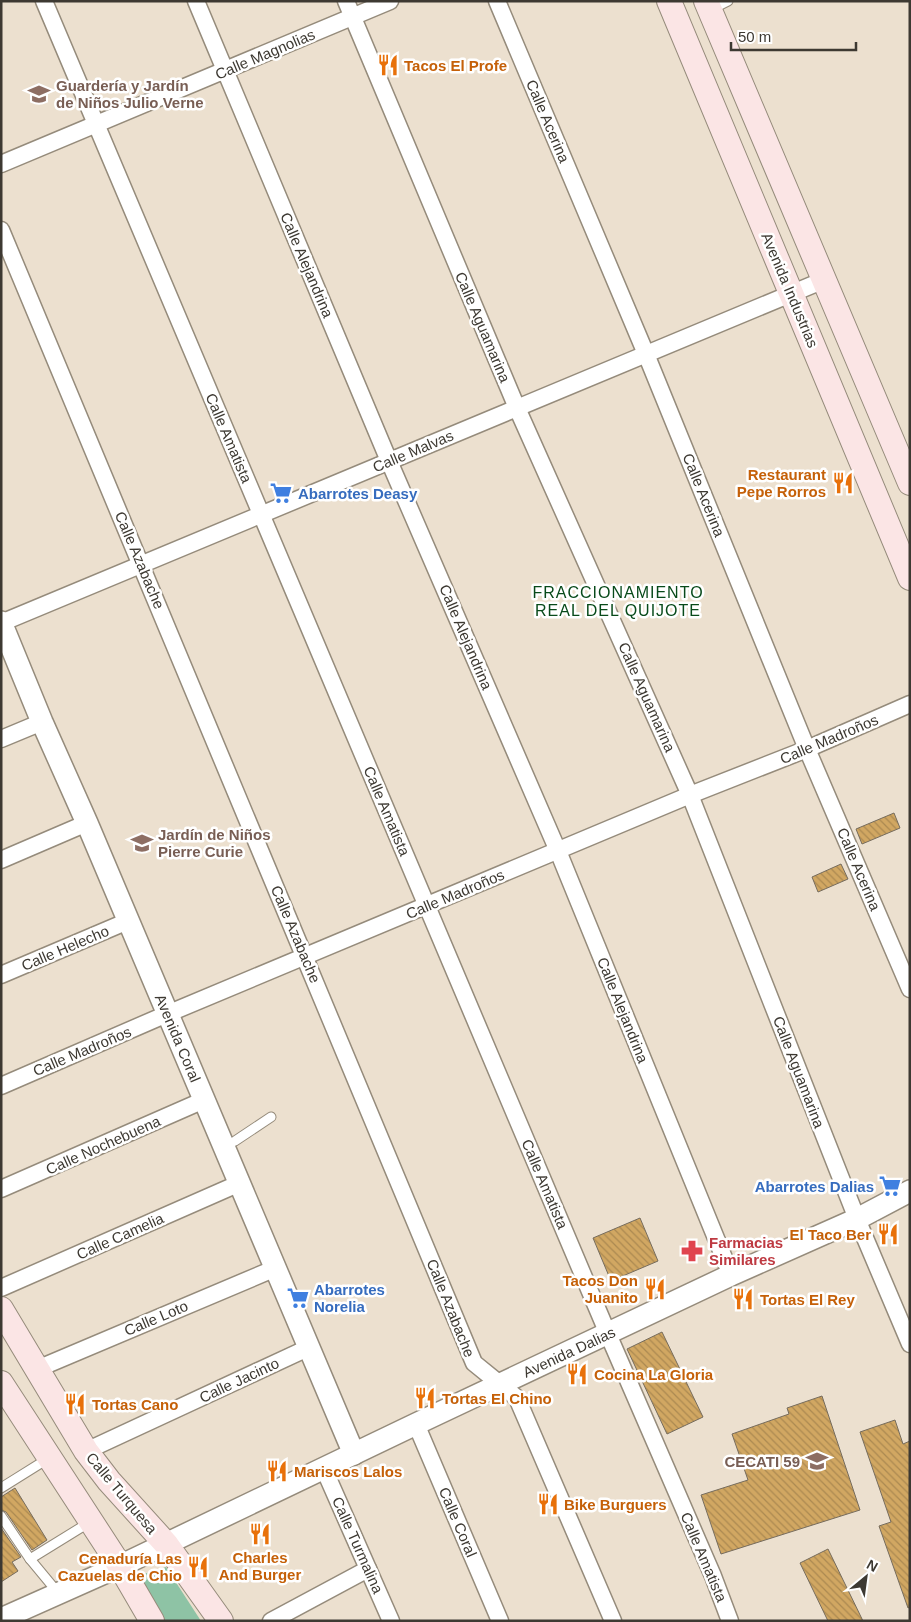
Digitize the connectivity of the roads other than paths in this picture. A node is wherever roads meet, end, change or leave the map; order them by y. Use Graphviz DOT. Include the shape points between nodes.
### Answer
graph roads {
  1 [pos="44,1"];
  2 [pos="196,1"];
  3 [pos="346,1"];
  4 [pos="390,1"];
  5 [pos="497,1"];
  6 [pos="669,1"];
  7 [pos="714,4"];
  8 [pos="353,17"];
  9 [pos="225,70"];
  10 [pos="95,125"];
  11 [pos="1,164"];
  12 [pos="1,230"];
  13 [pos="824,280"];
  14 [pos="792,294"];
  15 [pos="646,354"];
  16 [pos="517,408"];
  17 [pos="389,461"];
  18 [pos="910,483"];
  19 [pos="262,514"];
  20 [pos="142,564"];
  21 [pos="910,578"];
  22 [pos="1,622"];
  23 [pos="910,704"];
  24 [pos="42,722"];
  25 [pos="1,739"];
  26 [pos="807,749"];
  27 [pos="690,795"];
  28 [pos="87,823"];
  29 [pos="558,851"];
  30 [pos="1,860"];
  31 [pos="427,905"];
  32 [pos="128,921"];
  33 [pos="305,956"];
  34 [pos="1,975"];
  35 [pos="910,989"];
  36 [pos="167,1014"];
  37 [pos="1,1086"];
  38 [pos="204,1100"];
  39 [pos="271,1117"];
  40 [pos="224,1146"];
  41 [pos="240,1183"];
  42 [pos="1,1189"];
  43 [pos="910,1191"];
  44 [pos="856,1219"];
  45 [pos="276,1268"];
  46 [pos="731,1275"];
  47 [pos="1,1288"];
  48 [pos="1,1309"];
  49 [pos="608,1334"];
  50 [pos="910,1344"];
  51 [pos="310,1347"];
  52 [pos="37,1369"];
  53 [pos="1,1383"];
  54 [pos="501,1384"];
  55 [pos="416,1424"];
  56 [pos="86,1451"];
  57 [pos="354,1454"];
  58 [pos="50,1458"];
  59 [pos="324,1469"];
  60 [pos="1,1488"];
  61 [pos="1,1516"];
  62 [pos="91,1522"];
  63 [pos="166,1544"];
  64 [pos="30,1559"];
  65 [pos="120,1566"];
  66 [pos="368,1569"];
  67 [pos="59,1594"];
  68 [pos="12,1618"];
  69 [pos="152,1621"];
  70 [pos="221,1621"];
  71 [pos="270,1621"];
  72 [pos="391,1621"];
  73 [pos="500,1621"];
  74 [pos="613,1621"];
  75 [pos="730,1621"];
  1 -- 10 [label="street, Calle Amatista"];
  2 -- 9 [label="street, Calle Alejandrina"];
  3 -- 8 [label="street, Calle Aguamarina"];
  4 -- 8 [label="street, Calle Magnolias"];
  5 -- 15 [label="street, Calle Acerina"];
  6 -- 14 [label="main road, Avenida Industrias"];
  7 -- 13 [label="main road"];
  8 -- 9 [label="street, Calle Magnolias"];
  8 -- 16 [label="street, Calle Aguamarina"];
  9 -- 10 [label="street, Calle Magnolias"];
  9 -- 17 [label="street, Calle Alejandrina"];
  10 -- 11 [label="street, Calle Magnolias"];
  10 -- 19 [label="street, Calle Amatista"];
  12 -- 20 [label="street, Calle Azabache"];
  13 -- 14 [label="street, Calle Malvas"];
  13 -- 18 [label="main road"];
  14 -- 15 [label="street, Calle Malvas"];
  14 -- 21 [label="main road, Avenida Industrias"];
  15 -- 16 [label="street, Calle Malvas"];
  15 -- 26 [label="street, Calle Acerina"];
  16 -- 17 [label="street, Calle Malvas"];
  16 -- 27 [label="street, Calle Aguamarina"];
  17 -- 19 [label="street, Calle Malvas"];
  17 -- 29 [label="street, Calle Alejandrina"];
  19 -- 20 [label="street, Calle Malvas"];
  19 -- 31 [label="street, Calle Amatista"];
  20 -- 22 [label="street, Calle Malvas"];
  20 -- 33 [label="street, Calle Azabache"];
  22 -- 24 [label="street, Avenida Coral"];
  23 -- 26 [label="street, Calle Madroños"];
  24 -- 25 [label="street"];
  24 -- 28 [label="street, Avenida Coral"];
  26 -- 27 [label="street, Calle Madroños"];
  26 -- 35 [label="street, Calle Acerina"];
  27 -- 29 [label="street, Calle Madroños"];
  27 -- 44 [label="street, Calle Aguamarina"];
  28 -- 30 [label="street"];
  28 -- 32 [label="street, Avenida Coral"];
  29 -- 31 [label="street, Calle Madroños"];
  29 -- 46 [label="street, Calle Alejandrina"];
  31 -- 33 [label="street, Calle Madroños"];
  31 -- 49 [label="street, Calle Amatista"];
  32 -- 34 [label="street, Calle Helecho"];
  32 -- 36 [label="street, Avenida Coral"];
  33 -- 36 [label="street, Calle Madroños"];
  33 -- 54 [label="street, Calle Azabache" via="474,1363"];
  36 -- 37 [label="street, Calle Madroños"];
  36 -- 38 [label="street, Avenida Coral"];
  38 -- 40 [label="street, Avenida Coral"];
  38 -- 42 [label="street, Calle Nochebuena"];
  39 -- 40 [label="lane"];
  40 -- 41 [label="street, Avenida Coral"];
  41 -- 45 [label="street, Avenida Coral"];
  41 -- 47 [label="street, Calle Camelia"];
  43 -- 44 [label="street, Avenida Dalias"];
  44 -- 46 [label="street, Avenida Dalias"];
  44 -- 50 [label="street, Calle Aguamarina"];
  45 -- 51 [label="street, Avenida Coral"];
  45 -- 52 [label="street, Calle Loto"];
  46 -- 49 [label="street, Avenida Dalias"];
  48 -- 52 [label="main road, Calle Turquesa"];
  49 -- 54 [label="street, Avenida Dalias"];
  49 -- 75 [label="street, Calle Amatista"];
  51 -- 56 [label="street, Calle Jacinto"];
  51 -- 57 [label="street, Avenida Coral"];
  52 -- 56 [label="main road, Calle Turquesa"];
  53 -- 58 [label="main road"];
  54 -- 55 [label="street, Avenida Dalias"];
  54 -- 74 [label="street, Calle Azabache" via="517,1398"];
  55 -- 57 [label="street, Avenida Dalias"];
  55 -- 73 [label="street, Calle Coral"];
  56 -- 63 [label="main road, Calle Turquesa"];
  57 -- 59 [label="street, Avenida Dalias"];
  58 -- 60 [label="lane"];
  58 -- 62 [label="main road"];
  59 -- 63 [label="street, Avenida Dalias"];
  59 -- 66 [label="street, Calle Turmalina"];
  61 -- 64 [label="lane"];
  62 -- 64 [label="lane"];
  62 -- 65 [label="main road"];
  63 -- 65 [label="street, Avenida Dalias"];
  63 -- 70 [label="main road, Calle Turquesa"];
  64 -- 67 [label="lane"];
  65 -- 67 [label="street, Avenida Dalias"];
  65 -- 69 [label="main road"];
  66 -- 71 [label="street"];
  66 -- 72 [label="street, Calle Turmalina"];
  67 -- 68 [label="street, Avenida Dalias"];
}
